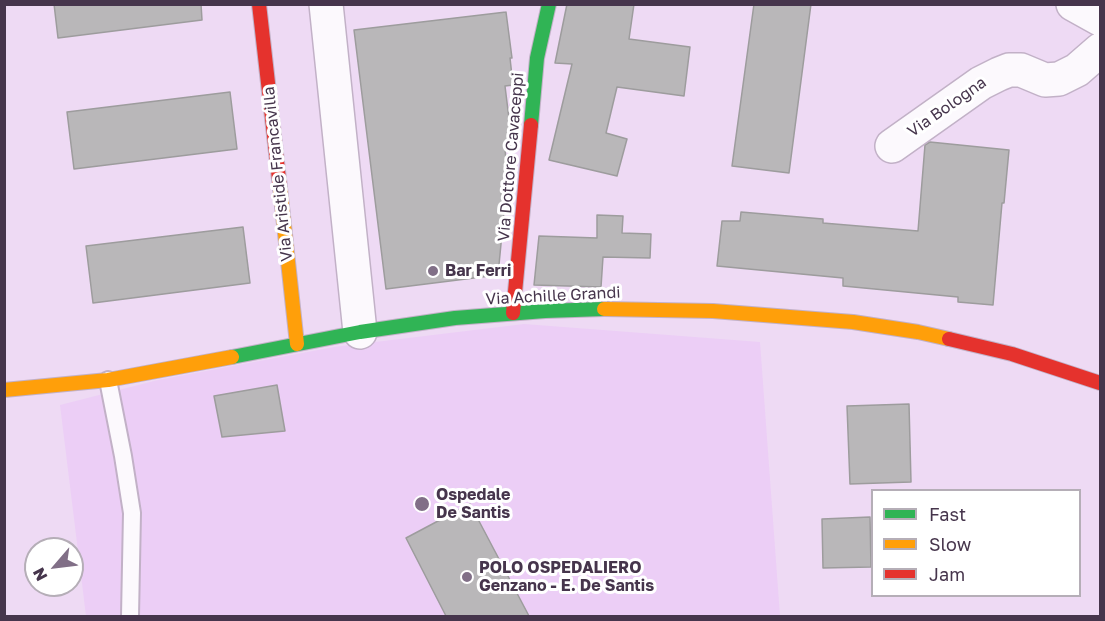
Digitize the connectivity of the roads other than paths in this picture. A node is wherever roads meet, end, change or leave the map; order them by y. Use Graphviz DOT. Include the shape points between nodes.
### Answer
graph roads {
  1 [pos="259,4"];
  2 [pos="326,4"];
  3 [pos="549,4"];
  4 [pos="1073,4"];
  5 [pos="1101,19"];
  6 [pos="1101,50"];
  7 [pos="892,146"];
  8 [pos="513,313"];
  9 [pos="360,332"];
  10 [pos="297,344"];
  11 [pos="108,380"];
  12 [pos="1101,383"];
  13 [pos="4,390"];
  14 [pos="130,616"];
  1 -- 10 [label="street, Via Aristide Francavilla"];
  2 -- 9 [label="street"];
  3 -- 8 [label="street, Via Dottore Cavaceppi" via="537,58"];
  4 -- 5 [label="street"];
  6 -- 7 [label="street, Via Bologna" via="1059,79 1045,80 1021,70 999,74"];
  8 -- 9 [label="street, Via Achille Grandi"];
  8 -- 12 [label="street, Via Achille Grandi" via="702,311 853,322 983,346"];
  9 -- 10 [label="street, Via Achille Grandi"];
  10 -- 11 [label="street, Via Achille Grandi"];
  11 -- 13 [label="street, Via Achille Grandi"];
  11 -- 14 [label="lane" via="132,513"];
}
